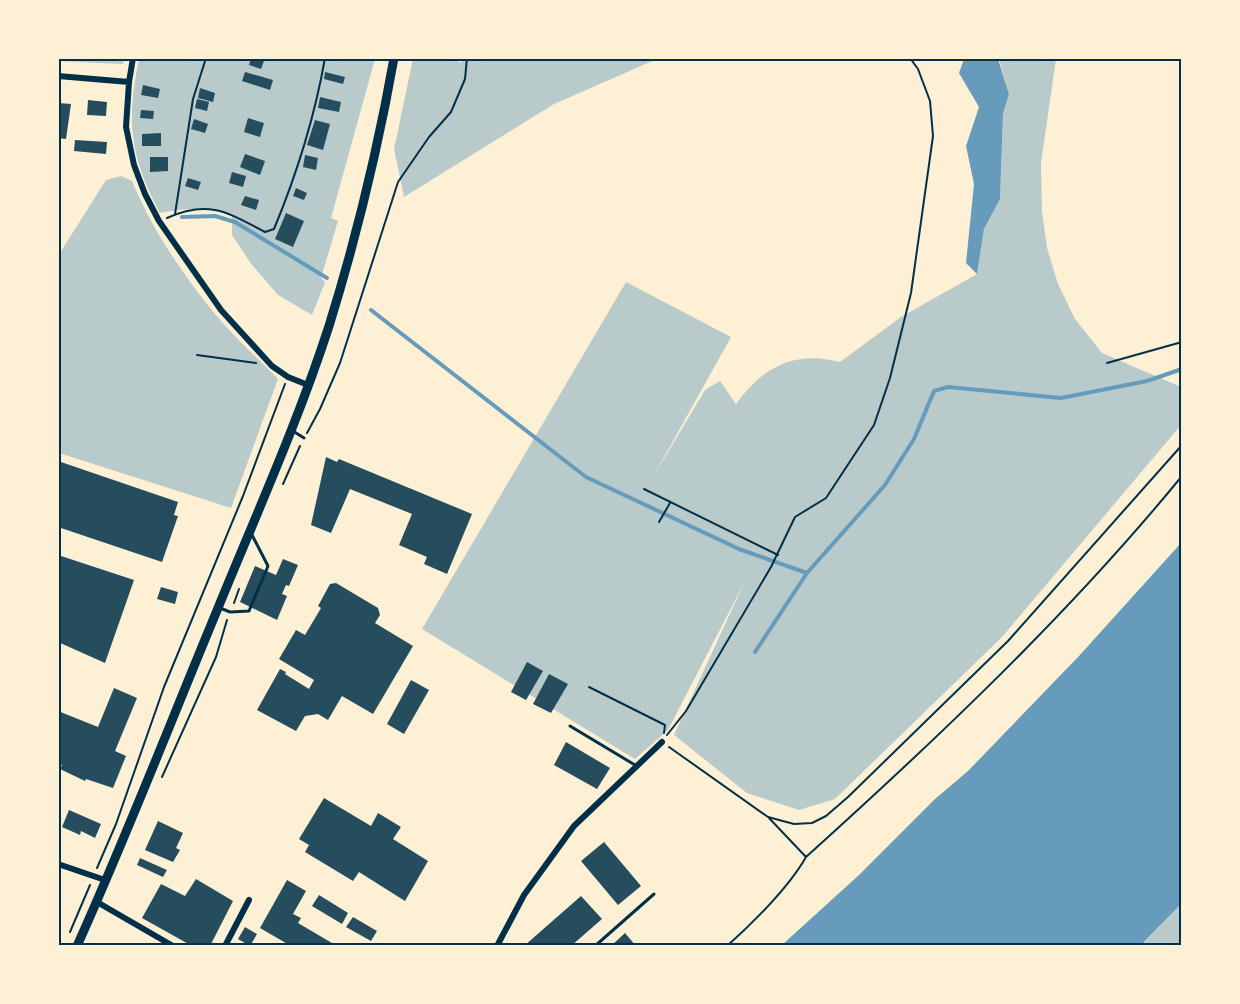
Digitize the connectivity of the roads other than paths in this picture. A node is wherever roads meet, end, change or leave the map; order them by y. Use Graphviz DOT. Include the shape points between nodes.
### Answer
graph roads {
  1 [pos="133,58"];
  2 [pos="394,58"];
  3 [pos="58,76"];
  4 [pos="129,82"];
  5 [pos="308,385"];
  6 [pos="291,430"];
  7 [pos="304,438"];
  8 [pos="250,532"];
  9 [pos="218,607"];
  10 [pos="570,726"];
  11 [pos="662,742"];
  12 [pos="637,766"];
  13 [pos="58,864"];
  14 [pos="105,880"];
  15 [pos="654,894"];
  16 [pos="249,900"];
  17 [pos="97,902"];
  18 [pos="77,945"];
  19 [pos="173,945"];
  20 [pos="225,945"];
  21 [pos="497,945"];
  22 [pos="595,945"];
  1 -- 4 [label="street"];
  2 -- 5 [label="main road" via="357,222"];
  3 -- 4 [label="street"];
  4 -- 5 [label="street" via="126,128 134,165 159,221 221,310 272,366"];
  5 -- 6 [label="main road"];
  6 -- 7 [label="lane"];
  6 -- 8 [label="main road"];
  8 -- 9 [label="main road"];
  8 -- 9 [label="lane" via="268,566 249,611 230,612"];
  9 -- 14 [label="main road"];
  10 -- 12 [label="lane"];
  11 -- 12 [label="street"];
  12 -- 21 [label="street" via="574,826 524,895"];
  13 -- 14 [label="street"];
  14 -- 17 [label="main road"];
  15 -- 22 [label="lane"];
  16 -- 20 [label="street"];
  17 -- 18 [label="main road"];
  17 -- 19 [label="street"];
}
